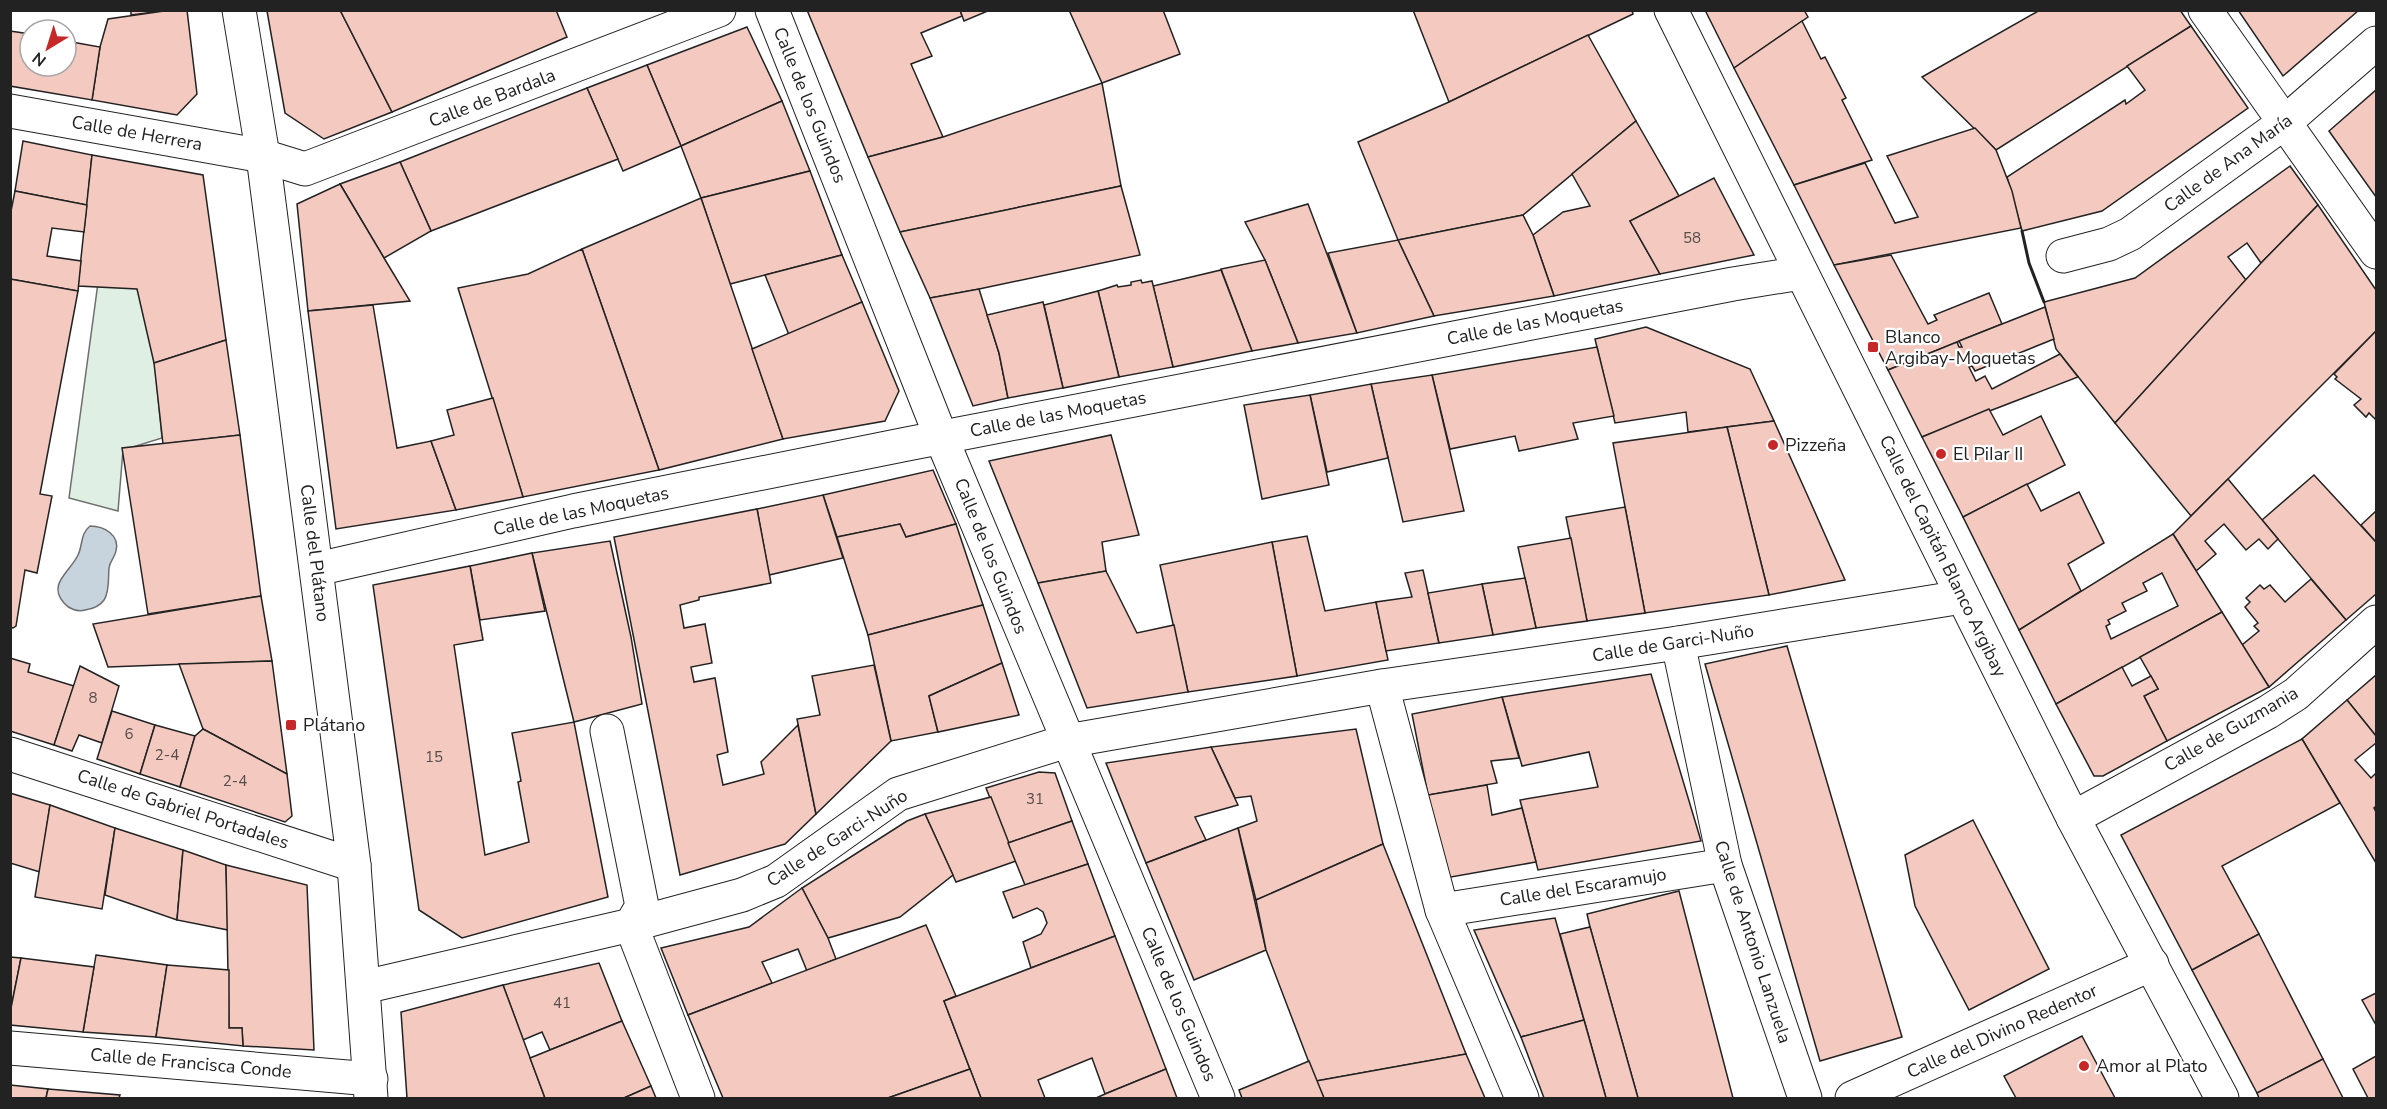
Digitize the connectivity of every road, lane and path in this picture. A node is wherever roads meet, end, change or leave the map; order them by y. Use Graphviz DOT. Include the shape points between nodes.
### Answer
graph roads {
  1 [pos="238,10"];
  2 [pos="719,10"];
  3 [pos="772,10"];
  4 [pos="1671,10"];
  5 [pos="2205,10"];
  6 [pos="2376,43"];
  7 [pos="10,111"];
  8 [pos="2284,123"];
  9 [pos="263,156"];
  10 [pos="2376,252"];
  11 [pos="2063,256"];
  12 [pos="1801,273"];
  13 [pos="941,437"];
  14 [pos="317,569"];
  15 [pos="1962,597"];
  16 [pos="2376,621"];
  17 [pos="1678,643"];
  18 [pos="1382,686"];
  19 [pos="607,731"];
  20 [pos="1067,741"];
  21 [pos="10,754"];
  22 [pos="2073,818"];
  23 [pos="354,865"];
  24 [pos="1725,865"];
  25 [pos="1442,910"];
  26 [pos="631,925"];
  27 [pos="2152,964"];
  28 [pos="364,987"];
  29 [pos="10,1048"];
  30 [pos="371,1089"];
  31 [pos="698,1098"];
  32 [pos="1218,1098"];
  33 [pos="1522,1098"];
  34 [pos="1805,1098"];
  35 [pos="1852,1098"];
  36 [pos="2222,1098"];
  1 -- 9 [label="street, Calle del Plátano"];
  2 -- 9 [label="street, Calle de Bardala" via="304,169"];
  3 -- 13 [label="street, Calle de los Guindos"];
  4 -- 12 [label="street, Calle del Capitán Blanco Argibay"];
  5 -- 8 [label="street"];
  6 -- 8 [label="street, Calle de Ana María"];
  7 -- 9 [label="street, Calle de Herrera"];
  8 -- 10 [label="street"];
  8 -- 11 [label="street, Calle de Ana María" via="2130,234"];
  9 -- 14 [label="street, Calle del Plátano"];
  12 -- 13 [label="street, Calle de las Moquetas"];
  12 -- 15 [label="street, Calle del Capitán Blanco Argibay"];
  13 -- 14 [label="street, Calle de las Moquetas"];
  13 -- 20 [label="street, Calle de los Guindos"];
  14 -- 23 [label="street, Calle del Plátano"];
  15 -- 17 [label="street, Calle de Garci-Nuño"];
  15 -- 22 [label="street, Calle del Capitán Blanco Argibay"];
  16 -- 22 [label="street, Calle de Guzmania" via="2296,694"];
  17 -- 18 [label="street, Calle de Garci-Nuño"];
  17 -- 24 [label="street, Calle de Antonio Lanzuela"];
  18 -- 20 [label="street, Calle de Garci-Nuño"];
  18 -- 25 [label="street"];
  19 -- 26 [label="street" via="642,906"];
  20 -- 26 [label="street, Calle de Garci-Nuño" via="898,794 776,881 742,895"];
  20 -- 32 [label="street, Calle de los Guindos"];
  21 -- 23 [label="street, Calle de Gabriel Portadales"];
  22 -- 27 [label="street, Calle del Capitán Blanco Argibay"];
  23 -- 28 [label="street, Calle del Plátano"];
  24 -- 25 [label="street, Calle del Escaramujo"];
  24 -- 34 [label="street, Calle de Antonio Lanzuela"];
  25 -- 33 [label="street"];
  26 -- 28 [label="street, Calle de Garci-Nuño"];
  26 -- 31 [label="street"];
  27 -- 35 [label="street, Calle del Divino Redentor"];
  27 -- 36 [label="street, Calle del Capitán Blanco Argibay"];
  28 -- 30 [label="street, Calle del Plátano"];
  29 -- 30 [label="street, Calle de Francisca Conde"];
}
